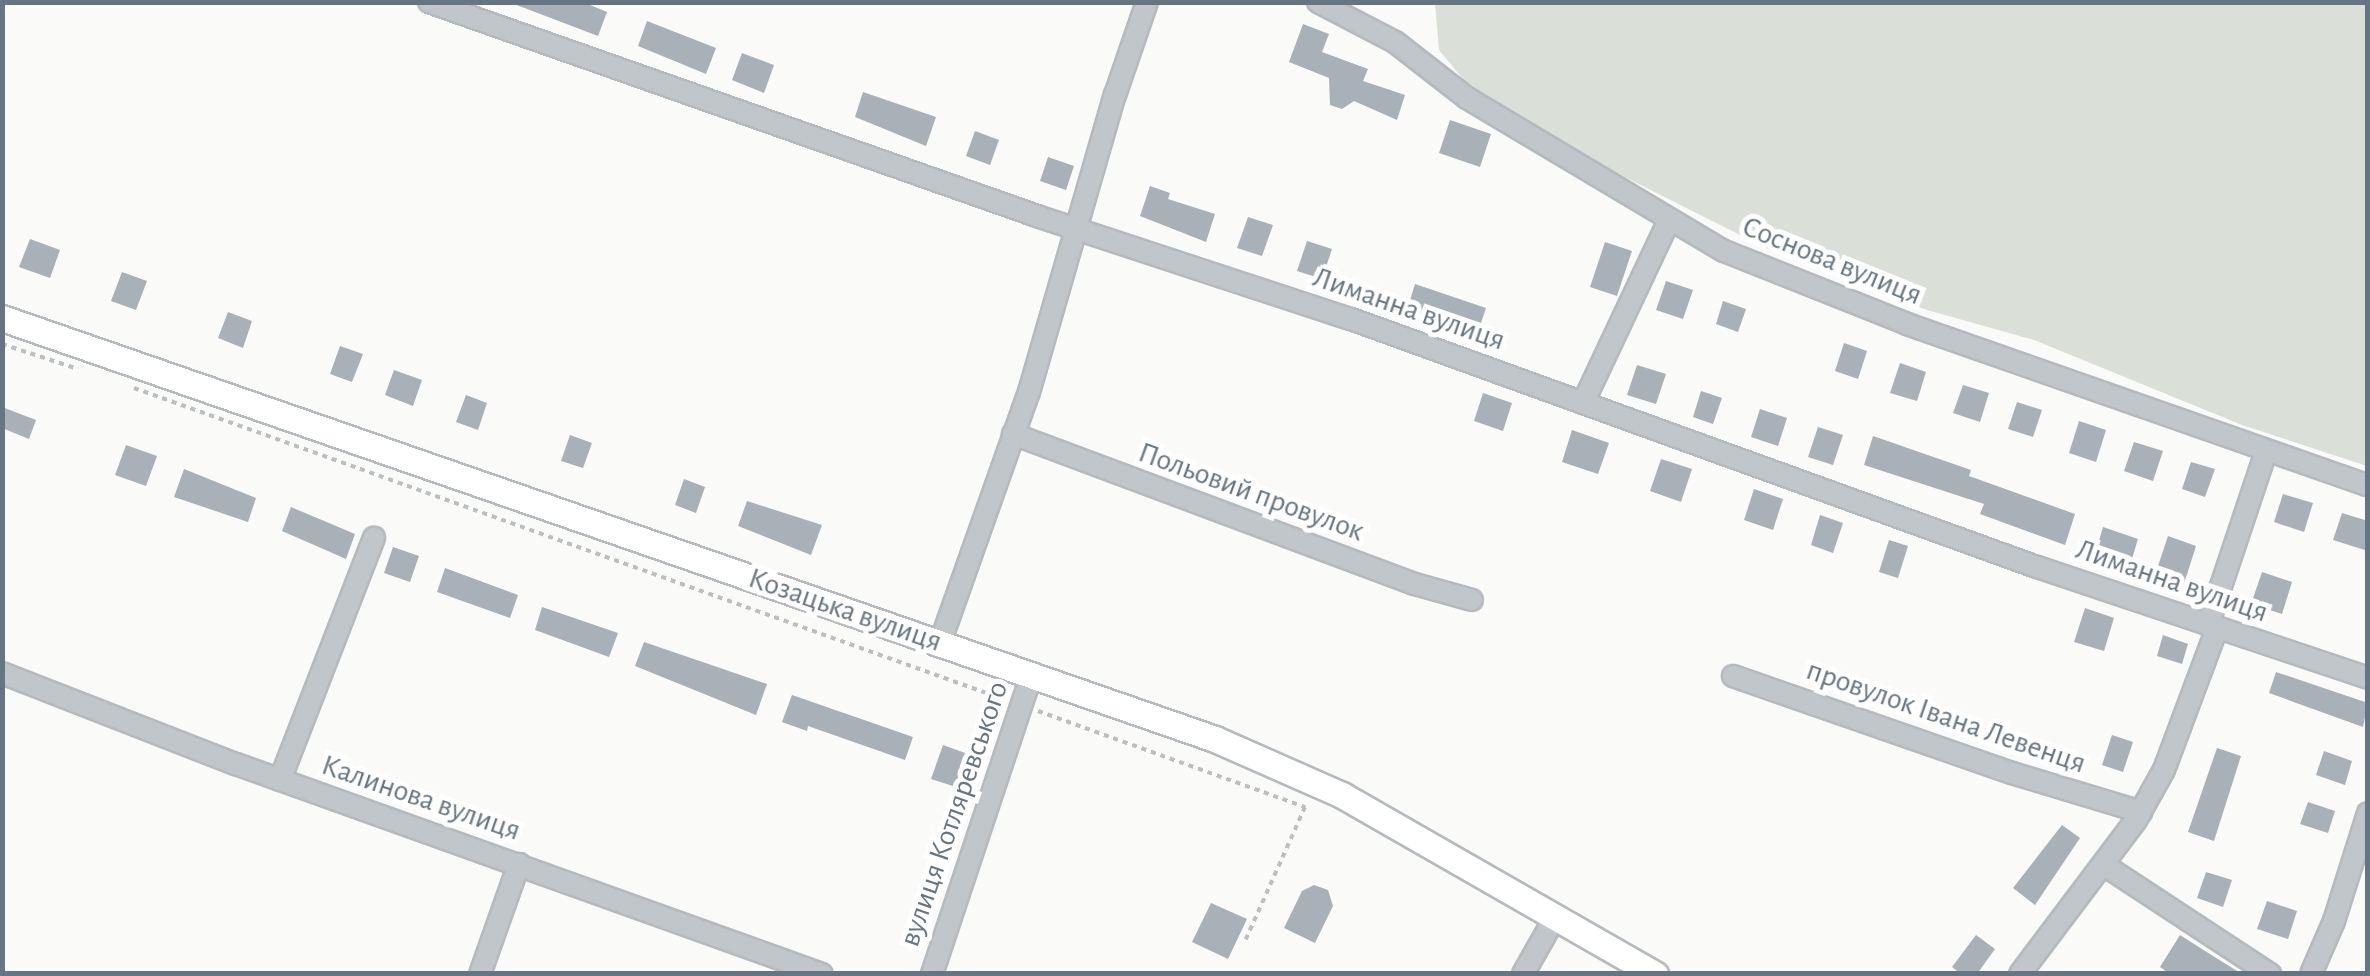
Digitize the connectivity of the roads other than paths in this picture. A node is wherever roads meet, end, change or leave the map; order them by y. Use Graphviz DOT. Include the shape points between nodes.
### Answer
graph roads {
  1 [pos="428,2"];
  2 [pos="1148,2"];
  3 [pos="1318,2"];
  4 [pos="1668,220"];
  5 [pos="1077,230"];
  6 [pos="2,318"];
  7 [pos="1583,403"];
  8 [pos="1013,434"];
  9 [pos="2266,452"];
  10 [pos="2368,485"];
  11 [pos="374,538"];
  12 [pos="1472,600"];
  13 [pos="2213,626"];
  14 [pos="940,642"];
  15 [pos="2,673"];
  16 [pos="1032,674"];
  17 [pos="1733,676"];
  18 [pos="2368,678"];
  19 [pos="280,780"];
  20 [pos="2141,812"];
  21 [pos="2368,813"];
  22 [pos="519,864"];
  23 [pos="2104,865"];
  24 [pos="1556,916"];
  25 [pos="480,974"];
  26 [pos="822,974"];
  27 [pos="932,974"];
  28 [pos="1524,974"];
  29 [pos="1655,974"];
  30 [pos="2020,974"];
  31 [pos="2270,974"];
  32 [pos="2311,974"];
  1 -- 5 [label="street, Лиманна вулиця"];
  2 -- 5 [label="street"];
  3 -- 4 [label="street, Соснова вулиця" via="1394,42 1466,98"];
  4 -- 7 [label="street"];
  4 -- 9 [label="street, Соснова вулиця" via="1724,251 1907,324"];
  5 -- 7 [label="street, Лиманна вулиця"];
  5 -- 8 [label="street"];
  6 -- 14 [label="main road, Козацька вулиця"];
  7 -- 13 [label="street, Лиманна вулиця"];
  8 -- 12 [label="street, Польовий провулок"];
  8 -- 14 [label="street"];
  9 -- 10 [label="street, Соснова вулиця"];
  9 -- 13 [label="street"];
  11 -- 19 [label="street"];
  13 -- 18 [label="street, Лиманна вулиця"];
  13 -- 20 [label="street" via="2164,770"];
  14 -- 16 [label="main road, Козацька вулиця"];
  15 -- 19 [label="street, Калинова вулиця"];
  16 -- 24 [label="main road, Козацька вулиця" via="1292,771"];
  16 -- 27 [label="street, вулиця Котляревського"];
  17 -- 20 [label="street, провулок Івана Левенця"];
  19 -- 22 [label="street, Калинова вулиця"];
  20 -- 23 [label="street"];
  21 -- 32 [label="street"];
  22 -- 25 [label="street"];
  22 -- 26 [label="street, Калинова вулиця"];
  23 -- 30 [label="street"];
  23 -- 31 [label="street"];
  24 -- 28 [label="street"];
  24 -- 29 [label="main road, Козацька вулиця"];
}
